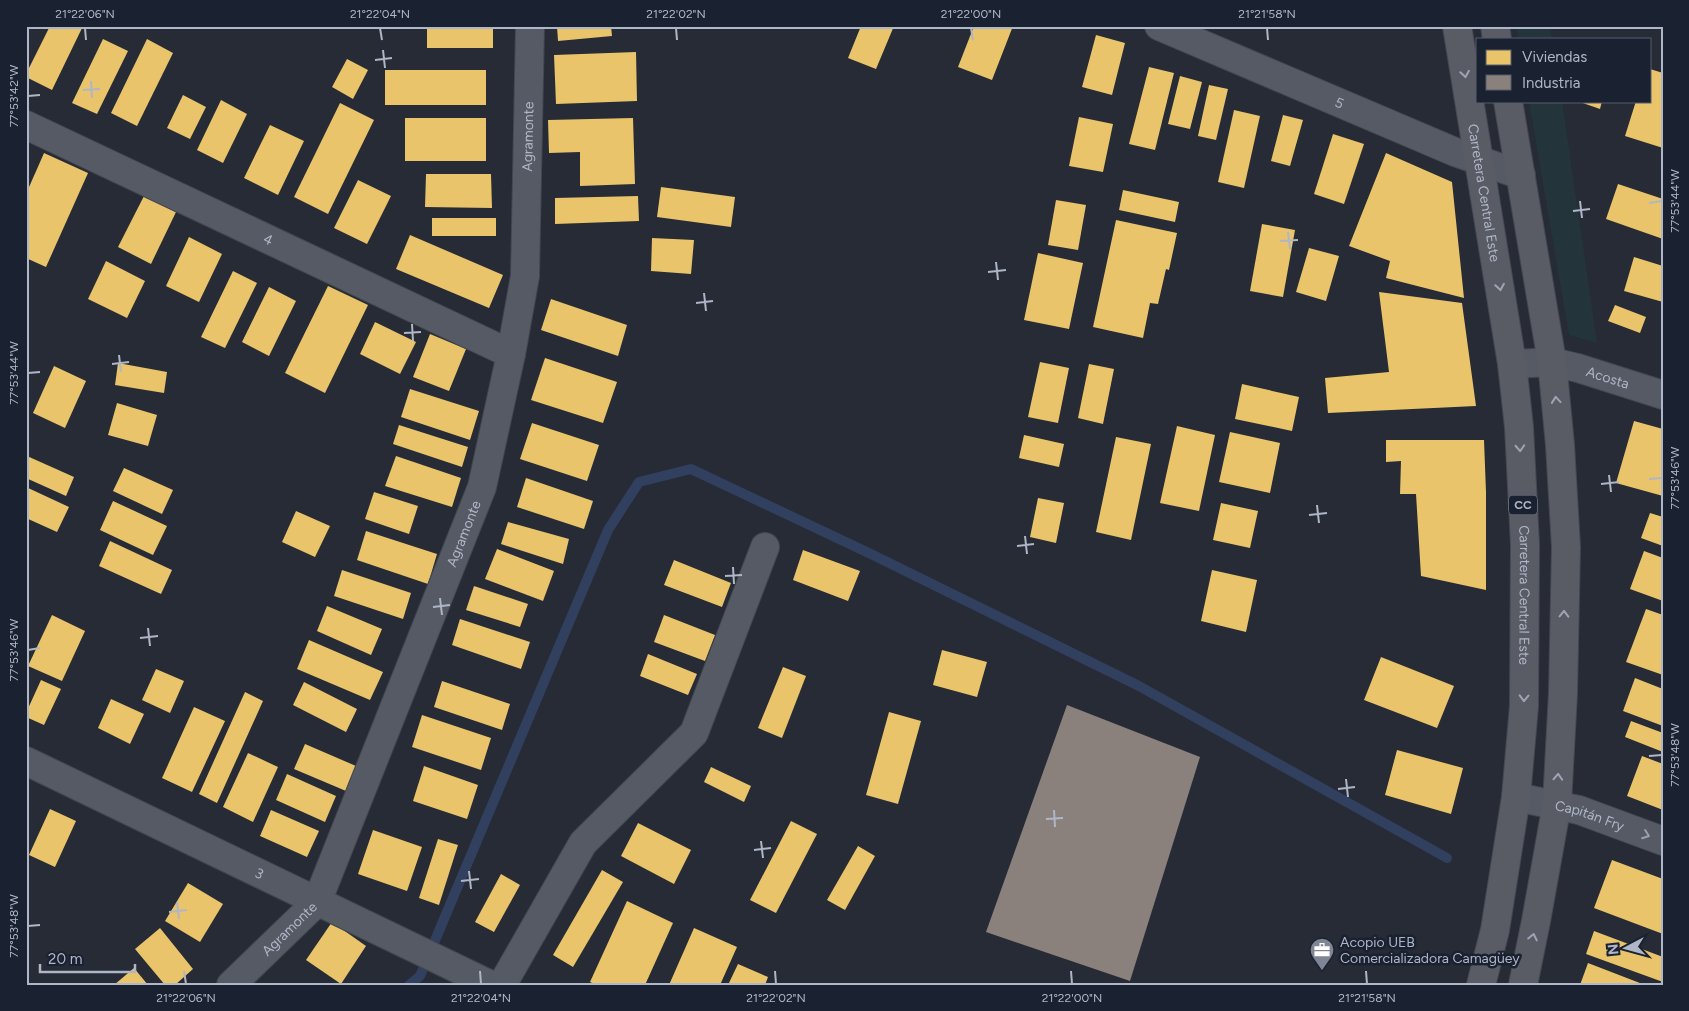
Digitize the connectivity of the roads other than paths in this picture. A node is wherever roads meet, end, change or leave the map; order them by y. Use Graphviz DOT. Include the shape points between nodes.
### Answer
graph roads {
  1 [pos="530,26"];
  2 [pos="1158,26"];
  3 [pos="1457,26"];
  4 [pos="1508,102"];
  5 [pos="26,125"];
  6 [pos="1480,160"];
  7 [pos="1521,175"];
  8 [pos="511,354"];
  9 [pos="1552,362"];
  10 [pos="1512,364"];
  11 [pos="1663,395"];
  12 [pos="765,547"];
  13 [pos="26,761"];
  14 [pos="1516,797"];
  15 [pos="1557,804"];
  16 [pos="1663,841"];
  17 [pos="318,902"];
  18 [pos="231,985"];
  19 [pos="491,985"];
  20 [pos="502,985"];
  21 [pos="1481,985"];
  22 [pos="1522,985"];
  1 -- 8 [label="street, Agramonte" via="525,276"];
  2 -- 6 [label="street, 5"];
  3 -- 6 [label="main road, Carretera Central Este / CC, one-way"];
  4 -- 7 [label="main road"];
  5 -- 8 [label="street, 4"];
  6 -- 7 [label="street, 5"];
  6 -- 10 [label="main road, Carretera Central Este / CC, one-way"];
  7 -- 9 [label="main road"];
  8 -- 17 [label="street, Agramonte" via="482,487"];
  9 -- 10 [label="street, Acosta"];
  9 -- 11 [label="street, Acosta"];
  15 -- 9 [label="main road, one-way" via="1566,547"];
  10 -- 14 [label="main road, Carretera Central Este / CC, one-way" via="1525,545 1524,706"];
  12 -- 20 [label="street" via="694,733 583,843"];
  13 -- 17 [label="street, 3"];
  14 -- 15 [label="street, Capitán Fry"];
  14 -- 21 [label="main road, Carretera Central Este / CC" via="1495,930"];
  15 -- 16 [label="street, Capitán Fry, one-way"];
  22 -- 15 [label="main road, one-way"];
  17 -- 18 [label="street, Agramonte"];
  17 -- 19 [label="street, 3"];
}
